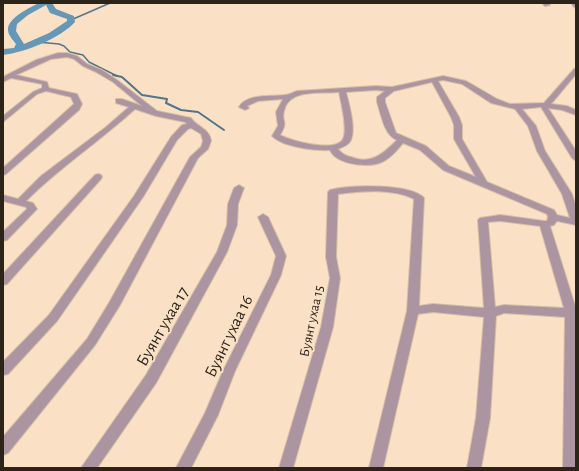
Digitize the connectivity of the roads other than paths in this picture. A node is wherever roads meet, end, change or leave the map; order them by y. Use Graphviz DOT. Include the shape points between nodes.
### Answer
graph roads {
  1 [pos="574,3"];
  2 [pos="576,6"];
  3 [pos="576,70"];
  4 [pos="6,78"];
  5 [pos="433,79"];
  6 [pos="46,89"];
  7 [pos="392,89"];
  8 [pos="342,91"];
  9 [pos="288,97"];
  10 [pos="118,101"];
  11 [pos="545,105"];
  12 [pos="134,106"];
  13 [pos="517,107"];
  14 [pos="245,108"];
  15 [pos="153,111"];
  16 [pos="576,113"];
  17 [pos="3,120"];
  18 [pos="190,124"];
  19 [pos="402,140"];
  20 [pos="334,148"];
  21 [pos="576,158"];
  22 [pos="3,172"];
  23 [pos="98,177"];
  24 [pos="483,182"];
  25 [pos="239,188"];
  26 [pos="3,198"];
  27 [pos="20,202"];
  28 [pos="263,217"];
  29 [pos="549,221"];
  30 [pos="576,222"];
  31 [pos="3,238"];
  32 [pos="3,281"];
  33 [pos="413,311"];
  34 [pos="490,313"];
  35 [pos="573,313"];
  36 [pos="3,370"];
  37 [pos="3,448"];
  38 [pos="88,468"];
  39 [pos="183,468"];
  40 [pos="286,468"];
  41 [pos="376,468"];
  42 [pos="474,468"];
  43 [pos="570,468"];
  1 -- 2 [label="street"];
  3 -- 11 [label="street"];
  4 -- 6 [label="street" via="45,83"];
  4 -- 15 [label="street" via="35,62 55,56 73,56 115,81"];
  5 -- 7 [label="street"];
  5 -- 13 [label="street" via="457,80 494,101"];
  5 -- 24 [label="street" via="455,117 458,139"];
  6 -- 17 [label="street" via="35,93"];
  6 -- 22 [label="street" via="74,96 78,104 76,108"];
  7 -- 8 [label="street"];
  7 -- 19 [label="street" via="381,97 381,102 392,134"];
  8 -- 9 [label="street"];
  8 -- 20 [label="street" via="347,116 347,140 343,145"];
  9 -- 14 [label="street" via="257,99 244,105"];
  9 -- 20 [label="street" via="280,112 282,126 276,136 300,146"];
  10 -- 12 [label="street"];
  11 -- 13 [label="street"];
  11 -- 16 [label="street"];
  11 -- 21 [label="street"];
  12 -- 15 [label="street"];
  12 -- 27 [label="street" via="109,129 44,178"];
  13 -- 30 [label="street" via="532,126 541,151 567,194"];
  15 -- 18 [label="street" via="184,118"];
  18 -- 36 [label="street" via="174,139 138,197 53,318"];
  18 -- 37 [label="street" via="206,135 208,141 194,157 114,305 91,342"];
  19 -- 20 [label="street" via="384,158 375,162 351,160 339,155"];
  19 -- 24 [label="street" via="423,148 446,168"];
  23 -- 32 [label="street"];
  24 -- 29 [label="street" via="551,212"];
  25 -- 38 [label="street, Буянт ухаа 17" via="233,204 232,225 218,259 151,379"];
  26 -- 27 [label="street"];
  27 -- 31 [label="street" via="30,205 32,209"];
  28 -- 39 [label="street, Буянт ухаа 16" via="281,256 276,275 229,371 211,415"];
  29 -- 30 [label="street"];
  29 -- 34 [label="street" via="500,218 482,220"];
  29 -- 35 [label="street"];
  33 -- 34 [label="street" via="433,308"];
  33 -- 40 [label="street, Буянт ухаа 15" via="419,198 388,190 333,192 331,257 335,278 327,328"];
  33 -- 41 [label="street"];
  34 -- 35 [label="street" via="504,309"];
  34 -- 42 [label="street" via="483,418"];
  35 -- 43 [label="street"];
}
